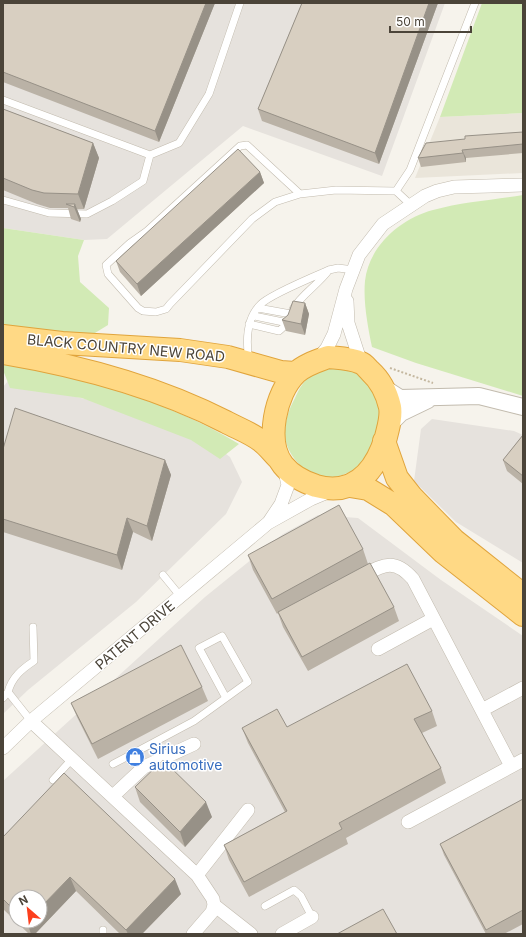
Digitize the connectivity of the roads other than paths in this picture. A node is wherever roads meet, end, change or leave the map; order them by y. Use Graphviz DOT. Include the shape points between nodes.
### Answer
graph roads {
  1 [pos="240,3"];
  2 [pos="475,3"];
  3 [pos="3,100"];
  4 [pos="150,155"];
  5 [pos="523,185"];
  6 [pos="396,191"];
  7 [pos="300,194"];
  8 [pos="3,200"];
  9 [pos="411,205"];
  10 [pos="329,270"];
  11 [pos="354,270"];
  12 [pos="346,289"];
  13 [pos="258,308"];
  14 [pos="291,314"];
  15 [pos="254,316"];
  16 [pos="288,323"];
  17 [pos="249,324"];
  18 [pos="3,336"];
  19 [pos="3,353"];
  20 [pos="315,362"];
  21 [pos="249,364"];
  22 [pos="364,365"];
  23 [pos="295,373"];
  24 [pos="383,387"];
  25 [pos="442,393"];
  26 [pos="523,407"];
  27 [pos="387,433"];
  28 [pos="281,462"];
  29 [pos="344,487"];
  30 [pos="268,523"];
  31 [pos="163,575"];
  32 [pos="350,583"];
  33 [pos="523,595"];
  34 [pos="181,597"];
  35 [pos="523,615"];
  36 [pos="433,619"];
  37 [pos="33,627"];
  38 [pos="378,649"];
  39 [pos="523,688"];
  40 [pos="8,692"];
  41 [pos="3,698"];
  42 [pos="226,698"];
  43 [pos="482,710"];
  44 [pos="31,721"];
  45 [pos="194,744"];
  46 [pos="3,748"];
  47 [pos="134,753"];
  48 [pos="72,759"];
  49 [pos="523,760"];
  50 [pos="114,764"];
  51 [pos="511,766"];
  52 [pos="142,769"];
  53 [pos="53,780"];
  54 [pos="113,796"];
  55 [pos="248,810"];
  56 [pos="408,822"];
  57 [pos="197,875"];
  58 [pos="214,905"];
  59 [pos="266,906"];
  60 [pos="312,917"];
  61 [pos="193,934"];
  62 [pos="251,934"];
  63 [pos="282,934"];
  1 -- 4 [label="lane" via="209,94 179,144"];
  2 -- 6 [label="lane" via="410,170"];
  3 -- 4 [label="lane"];
  4 -- 8 [label="lane" via="143,181 87,214 49,213"];
  5 -- 9 [label="street" via="454,187 424,196"];
  6 -- 7 [label="lane" via="336,190"];
  6 -- 9 [label="lane"];
  7 -- 7 [label="lane" via="247,145 240,146 147,231 117,254 106,265 106,269 138,308 149,312 160,311 170,304 252,219 275,202"];
  9 -- 11 [label="street" via="383,224 359,255"];
  10 -- 11 [label="lane"];
  10 -- 13 [label="lane" via="269,299"];
  10 -- 14 [label="lane" via="322,280 298,300"];
  11 -- 12 [label="street"];
  12 -- 20 [label="street" via="332,338"];
  12 -- 22 [label="street" via="348,323"];
  13 -- 14 [label="lane"];
  13 -- 15 [label="lane"];
  14 -- 16 [label="lane"];
  15 -- 16 [label="lane"];
  15 -- 17 [label="lane"];
  16 -- 17 [label="lane" via="279,331"];
  17 -- 21 [label="lane" via="246,344"];
  18 -- 21 [label="highway, BLACK COUNTRY NEW ROAD" via="62,343 180,350 228,357"];
  19 -- 28 [label="highway, BLACK COUNTRY NEW ROAD" via="109,376 155,390 206,412 261,441"];
  20 -- 22 [label="highway" via="328,357 352,360"];
  20 -- 23 [label="highway"];
  21 -- 23 [label="highway, BLACK COUNTRY NEW ROAD"];
  22 -- 24 [label="highway"];
  23 -- 28 [label="highway" via="284,388 273,426 272,437"];
  24 -- 25 [label="street" via="400,398"];
  24 -- 27 [label="highway" via="390,408"];
  25 -- 26 [label="street" via="478,405"];
  25 -- 27 [label="street" via="407,410"];
  27 -- 29 [label="highway" via="376,464 358,481"];
  27 -- 33 [label="highway" via="397,478 412,497 454,540"];
  28 -- 29 [label="highway" via="295,476 309,484 322,488"];
  28 -- 30 [label="street, PATENT DRIVE" via="288,485 281,504"];
  29 -- 30 [label="street, PATENT DRIVE" via="311,499"];
  29 -- 35 [label="highway" via="368,489 394,505 443,552"];
  30 -- 34 [label="street, PATENT DRIVE"];
  31 -- 34 [label="lane"];
  32 -- 36 [label="street" via="377,568 396,565 413,579"];
  34 -- 44 [label="street, PATENT DRIVE"];
  36 -- 38 [label="street"];
  36 -- 43 [label="street"];
  37 -- 40 [label="lane" via="34,661 20,670 10,683"];
  39 -- 43 [label="street"];
  40 -- 41 [label="lane"];
  40 -- 44 [label="lane"];
  42 -- 42 [label="lane" via="248,682 222,636 199,648"];
  42 -- 47 [label="lane" via="194,721"];
  43 -- 51 [label="street"];
  44 -- 46 [label="street, PATENT DRIVE"];
  44 -- 48 [label="street"];
  45 -- 52 [label="street"];
  47 -- 50 [label="lane"];
  47 -- 52 [label="lane"];
  48 -- 53 [label="lane"];
  48 -- 54 [label="street"];
  49 -- 51 [label="street"];
  51 -- 56 [label="street"];
  52 -- 54 [label="street"];
  54 -- 57 [label="street"];
  55 -- 57 [label="street"];
  57 -- 58 [label="street" via="213,899"];
  58 -- 61 [label="street" via="212,912"];
  58 -- 62 [label="street"];
  59 -- 60 [label="lane" via="294,890 301,896"];
  60 -- 63 [label="street"];
}
